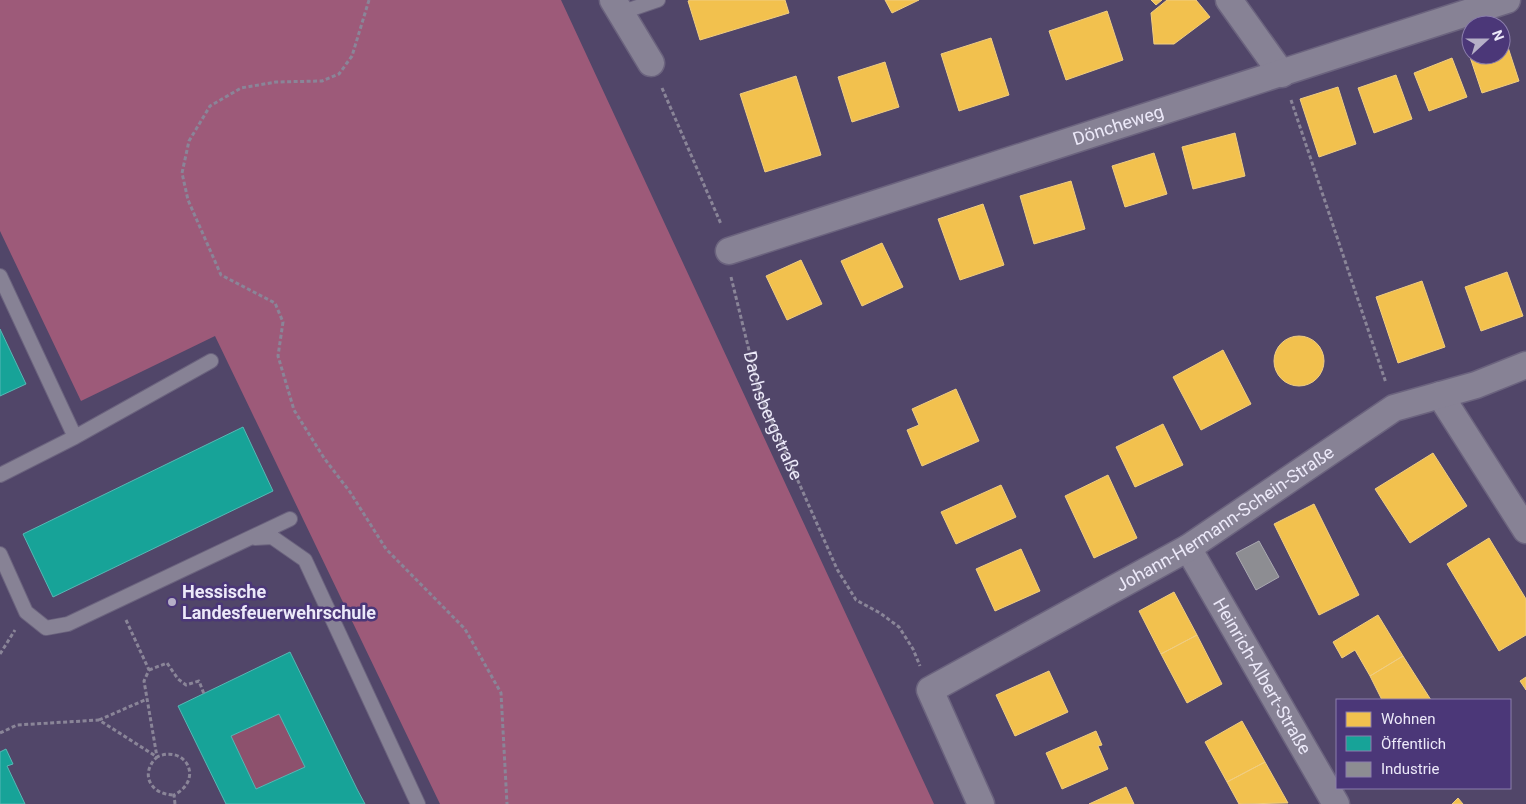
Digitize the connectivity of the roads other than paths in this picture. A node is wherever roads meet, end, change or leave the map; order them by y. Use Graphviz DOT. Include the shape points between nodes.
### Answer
graph roads {
  1 [pos="658,0"];
  2 [pos="1229,0"];
  3 [pos="1507,0"];
  4 [pos="617,6"];
  5 [pos="651,63"];
  6 [pos="1282,74"];
  7 [pos="729,251"];
  8 [pos="0,276"];
  9 [pos="212,361"];
  10 [pos="1526,366"];
  11 [pos="1440,395"];
  12 [pos="76,437"];
  13 [pos="0,474"];
  14 [pos="290,519"];
  15 [pos="1526,530"];
  16 [pos="252,538"];
  17 [pos="1188,548"];
  18 [pos="0,554"];
  19 [pos="418,804"];
  20 [pos="981,804"];
  21 [pos="1336,804"];
  1 -- 4 [label="lane"];
  2 -- 6 [label="street"];
  3 -- 6 [label="street, Döncheweg"];
  4 -- 5 [label="street"];
  6 -- 7 [label="street, Döncheweg"];
  8 -- 12 [label="lane"];
  9 -- 12 [label="lane"];
  10 -- 11 [label="street, Johann-Hermann-Schein-Straße"];
  11 -- 15 [label="street"];
  11 -- 17 [label="street, Johann-Hermann-Schein-Straße" via="1394,408"];
  12 -- 13 [label="lane"];
  14 -- 16 [label="lane"];
  16 -- 18 [label="lane" via="68,624 46,628 26,612"];
  16 -- 19 [label="lane" via="272,537 305,560"];
  17 -- 20 [label="street, Johann-Hermann-Schein-Straße" via="930,690"];
  17 -- 21 [label="street, Heinrich-Albert-Straße"];
}
